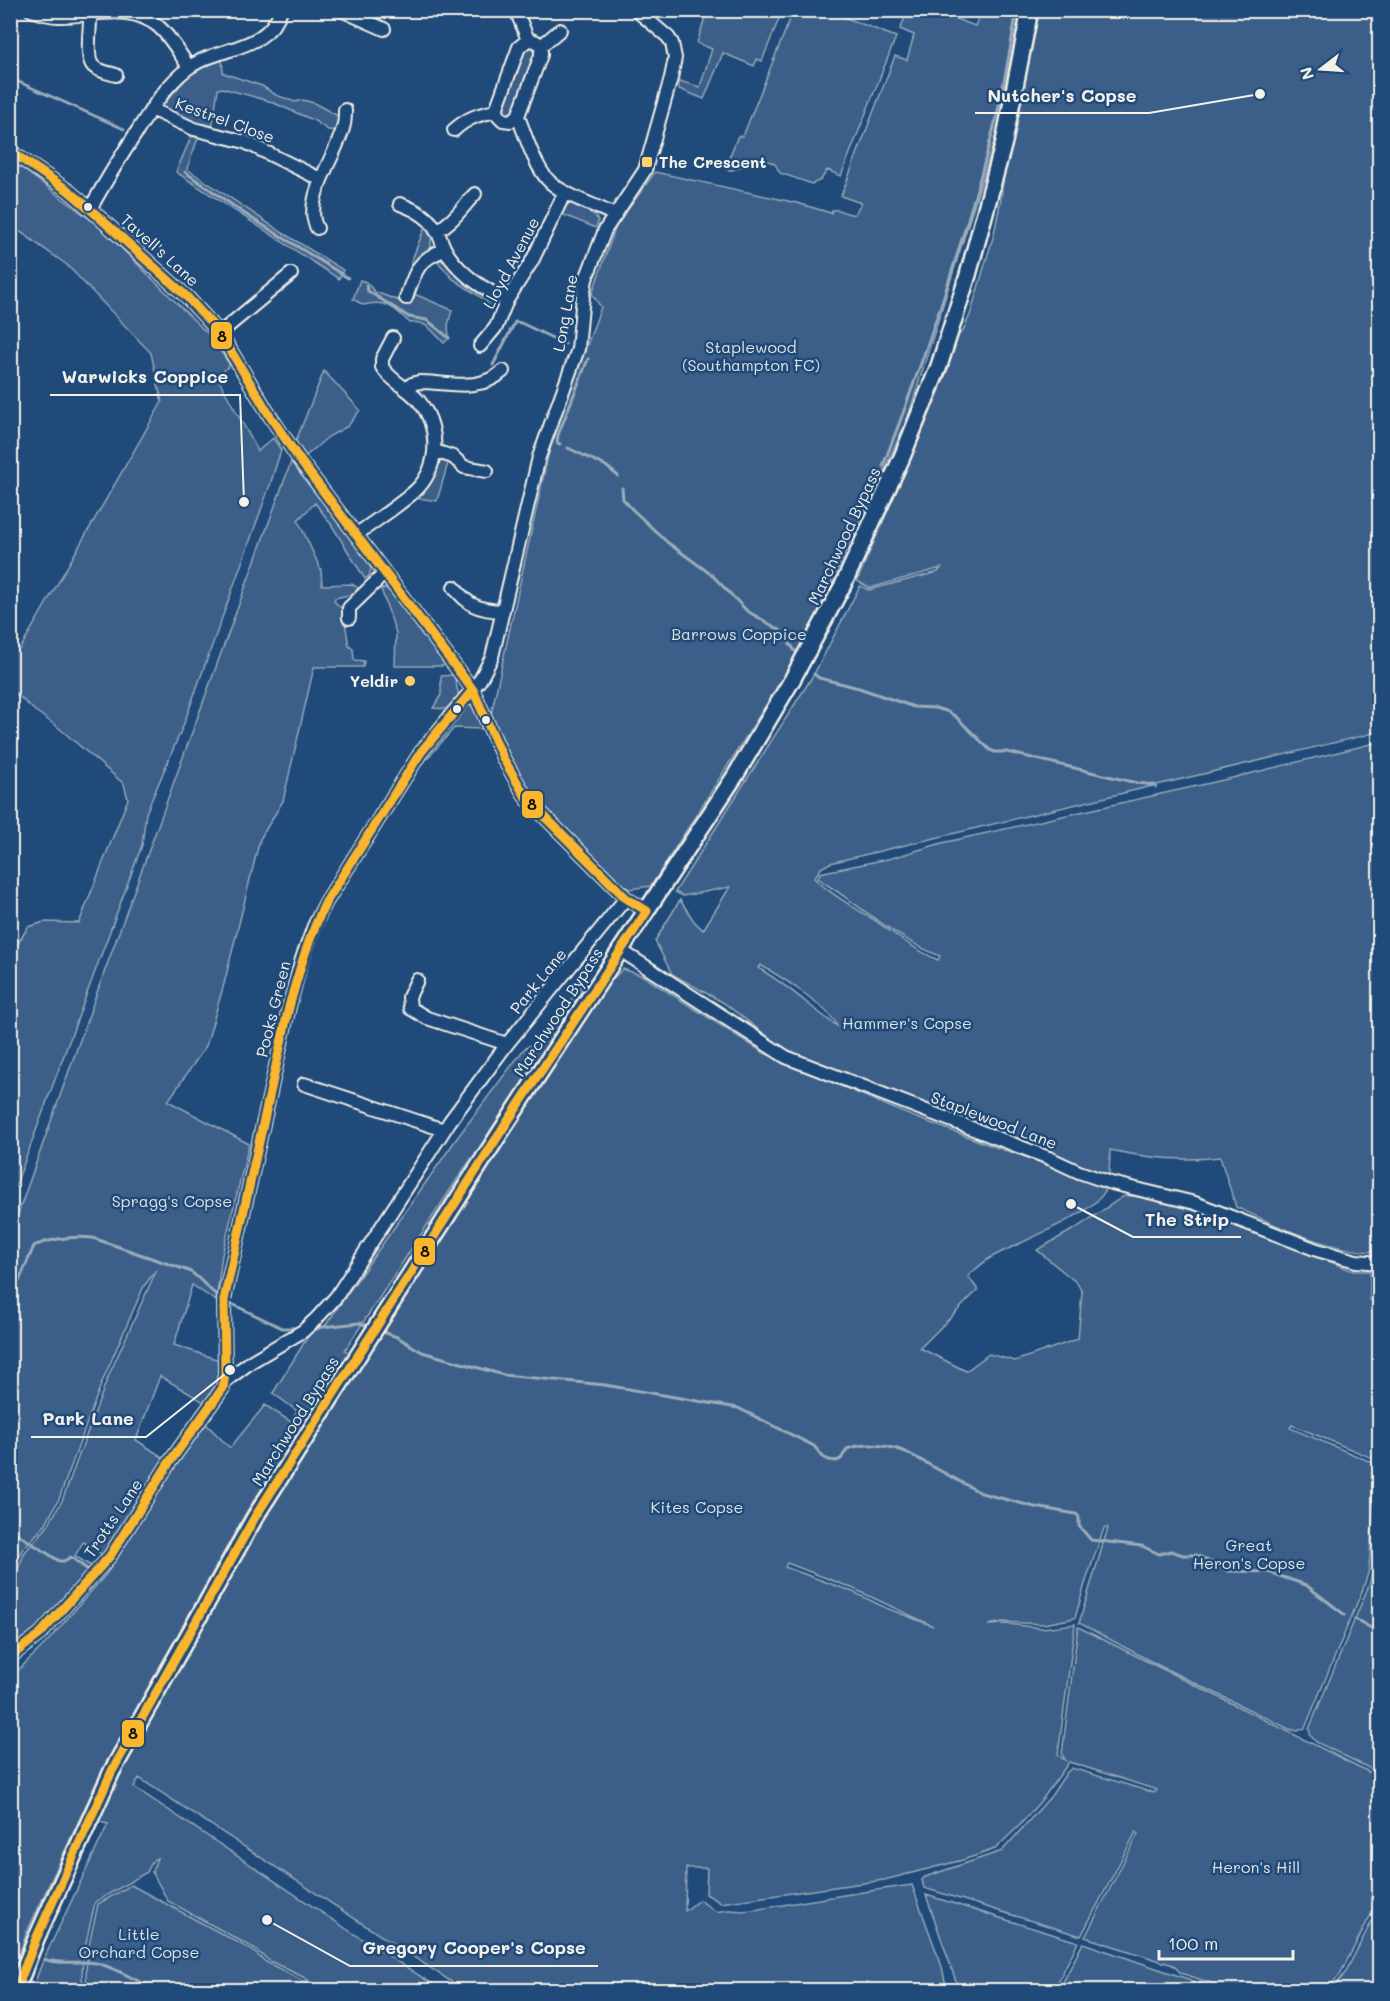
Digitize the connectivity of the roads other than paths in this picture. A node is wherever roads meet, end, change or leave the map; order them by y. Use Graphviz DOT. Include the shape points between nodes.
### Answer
graph roads {
  1 [pos="31,10"];
  2 [pos="281,10"];
  3 [pos="341,10"];
  4 [pos="516,10"];
  5 [pos="636,10"];
  6 [pos="1030,10"];
  7 [pos="90,14"];
  8 [pos="384,29"];
  9 [pos="560,30"];
  10 [pos="528,40"];
  11 [pos="541,46"];
  12 [pos="189,67"];
  13 [pos="116,75"];
  14 [pos="151,109"];
  15 [pos="345,110"];
  16 [pos="497,111"];
  17 [pos="518,116"];
  18 [pos="454,130"];
  19 [pos="10,151"];
  20 [pos="320,179"];
  21 [pos="565,192"];
  22 [pos="475,194"];
  23 [pos="400,204"];
  24 [pos="90,209"];
  25 [pos="614,215"];
  26 [pos="318,228"];
  27 [pos="436,231"];
  28 [pos="444,250"];
  29 [pos="291,274"];
  30 [pos="406,298"];
  31 [pos="507,300"];
  32 [pos="220,333"];
  33 [pos="393,338"];
  34 [pos="480,346"];
  35 [pos="503,371"];
  36 [pos="407,389"];
  37 [pos="435,451"];
  38 [pos="487,471"];
  39 [pos="356,535"];
  40 [pos="384,574"];
  41 [pos="454,587"];
  42 [pos="503,611"];
  43 [pos="349,618"];
  44 [pos="473,690"];
  45 [pos="626,898"];
  46 [pos="647,911"];
  47 [pos="620,950"];
  48 [pos="417,981"];
  49 [pos="507,1044"];
  50 [pos="304,1084"];
  51 [pos="444,1130"];
  52 [pos="1380,1263"];
  53 [pos="224,1382"];
  54 [pos="10,1657"];
  55 [pos="16,1990"];
  1 -- 7 [label="street" via="56,16"];
  2 -- 12 [label="street" via="271,30 259,39"];
  3 -- 8 [label="street"];
  4 -- 10 [label="street"];
  5 -- 25 [label="street, Long Lane" via="668,37 675,58 645,170"];
  6 -- 46 [label="main road, Marchwood Bypass" via="1004,142 968,275 939,366 902,457 844,583 792,680"];
  7 -- 12 [label="street" via="125,12 143,17 165,34"];
  7 -- 13 [label="street" via="91,64"];
  9 -- 11 [label="street"];
  10 -- 11 [label="street"];
  10 -- 16 [label="street" via="519,47"];
  11 -- 17 [label="street"];
  12 -- 14 [label="street"];
  14 -- 20 [label="street, Kestrel Close" via="194,129 245,142"];
  14 -- 24 [label="street"];
  15 -- 20 [label="street" via="344,125"];
  16 -- 17 [label="street" via="503,120 512,121"];
  16 -- 18 [label="street" via="464,121"];
  17 -- 21 [label="street" via="543,173"];
  19 -- 24 [label="street, Tavell's Lane"];
  20 -- 26 [label="street" via="313,214"];
  21 -- 25 [label="street"];
  21 -- 31 [label="street, Lloyd Avenue" via="532,261"];
  22 -- 27 [label="street" via="454,220"];
  23 -- 27 [label="street" via="418,211"];
  24 -- 32 [label="street, Tavell's Lane" via="186,296"];
  25 -- 42 [label="street, Long Lane" via="586,279 578,350 539,457"];
  27 -- 28 [label="street"];
  28 -- 30 [label="street" via="419,264"];
  28 -- 31 [label="street" via="471,280"];
  29 -- 32 [label="street"];
  31 -- 34 [label="street, Lloyd Avenue" via="496,327"];
  32 -- 39 [label="street, Tavell's Lane" via="284,438"];
  33 -- 36 [label="street" via="382,367"];
  35 -- 36 [label="street" via="475,384 419,382"];
  36 -- 37 [label="street" via="429,418"];
  37 -- 38 [label="street" via="464,467"];
  37 -- 39 [label="street" via="429,473 418,488"];
  39 -- 40 [label="street, Tavell's Lane"];
  40 -- 43 [label="street" via="349,608"];
  40 -- 44 [label="street, Tavell's Lane"];
  41 -- 42 [label="street" via="468,603"];
  42 -- 44 [label="street, Long Lane" via="492,657"];
  44 -- 45 [label="street" via="527,799"];
  44 -- 53 [label="street, Pooks Green" via="420,752 314,926 272,1078 224,1300"];
  45 -- 46 [label="street"];
  45 -- 49 [label="street, Park Lane"];
  46 -- 47 [label="main road, Marchwood Bypass"];
  47 -- 52 [label="street, Staplewood Lane" via="786,1057 1079,1172 1195,1203 1317,1250"];
  47 -- 55 [label="main road, Marchwood Bypass" via="255,1517 112,1771"];
  48 -- 49 [label="street" via="409,998 410,1008 427,1018"];
  49 -- 51 [label="street, Park Lane"];
  50 -- 51 [label="street"];
  51 -- 53 [label="street, Park Lane" via="336,1297 308,1327"];
  53 -- 54 [label="street, Trotts Lane" via="220,1394 169,1463 110,1556 40,1634"];
}
